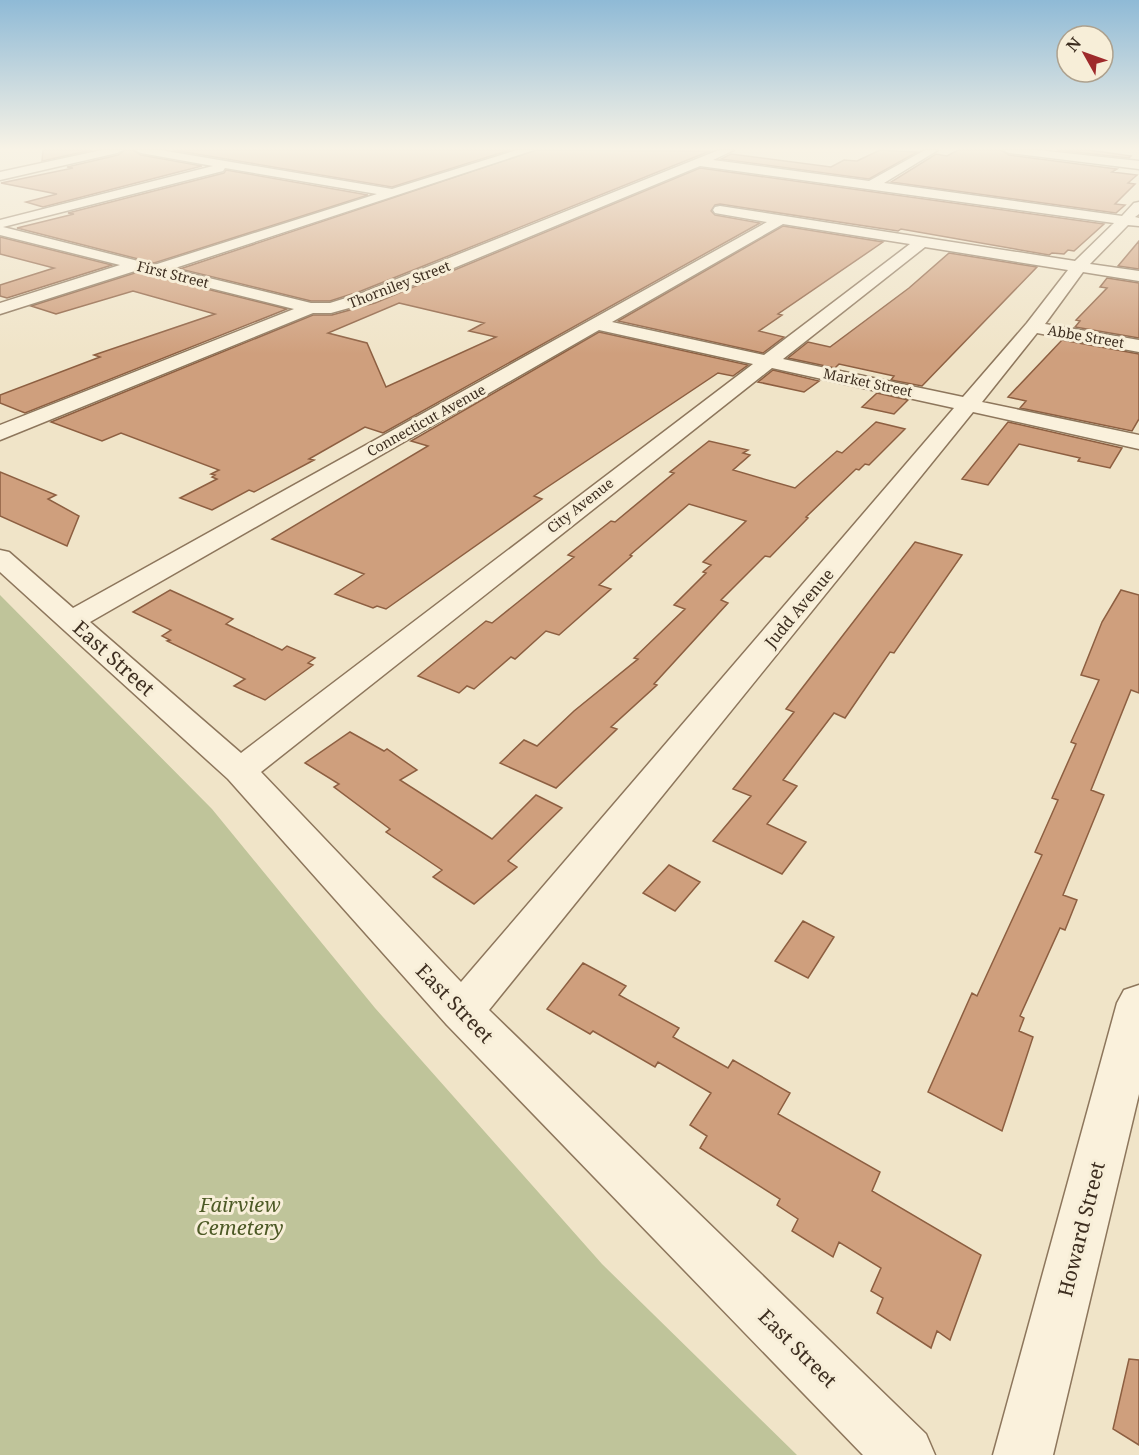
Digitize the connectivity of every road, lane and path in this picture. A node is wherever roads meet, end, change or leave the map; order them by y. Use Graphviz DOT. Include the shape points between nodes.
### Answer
graph roads {
  1 [pos="24,218"];
  2 [pos="311,218"];
  3 [pos="562,218"];
  4 [pos="767,218"];
  5 [pos="1133,218"];
  6 [pos="780,220"];
  7 [pos="0,224"];
  8 [pos="0,231"];
  9 [pos="922,242"];
  10 [pos="1079,266"];
  11 [pos="145,268"];
  12 [pos="1139,276"];
  13 [pos="311,308"];
  14 [pos="0,309"];
  15 [pos="597,324"];
  16 [pos="1033,327"];
  17 [pos="1139,346"];
  18 [pos="766,361"];
  19 [pos="969,404"];
  20 [pos="0,433"];
  21 [pos="1139,442"];
  22 [pos="0,558"];
  23 [pos="72,620"];
  24 [pos="240,771"];
  25 [pos="1139,1003"];
  26 [pos="462,1012"];
  27 [pos="905,1455"];
  28 [pos="1023,1455"];
  1 -- 7 [label="street"];
  2 -- 11 [label="street"];
  3 -- 13 [label="street, Thorniley Street" via="368,297 338,306"];
  4 -- 6 [label="street"];
  5 -- 10 [label="street, Judd Avenue"];
  6 -- 9 [label="street"];
  6 -- 15 [label="street, Connecticut Avenue"];
  8 -- 11 [label="street, First Street"];
  9 -- 10 [label="street"];
  9 -- 18 [label="street, City Avenue"];
  10 -- 12 [label="street"];
  10 -- 16 [label="street, Judd Avenue"];
  11 -- 13 [label="street, First Street"];
  11 -- 14 [label="street"];
  13 -- 20 [label="street, Thorniley Street"];
  15 -- 18 [label="street, Market Street"];
  15 -- 23 [label="street, Connecticut Avenue"];
  16 -- 17 [label="street, Abbe Street"];
  16 -- 19 [label="street, Judd Avenue"];
  18 -- 19 [label="street, Market Street"];
  18 -- 24 [label="street, City Avenue"];
  19 -- 21 [label="street, Market Street"];
  19 -- 26 [label="street, Judd Avenue"];
  22 -- 23 [label="street, East Street"];
  23 -- 24 [label="street, East Street"];
  24 -- 26 [label="street, East Street"];
  25 -- 28 [label="street, Howard Street"];
  26 -- 27 [label="street, East Street"];
}
